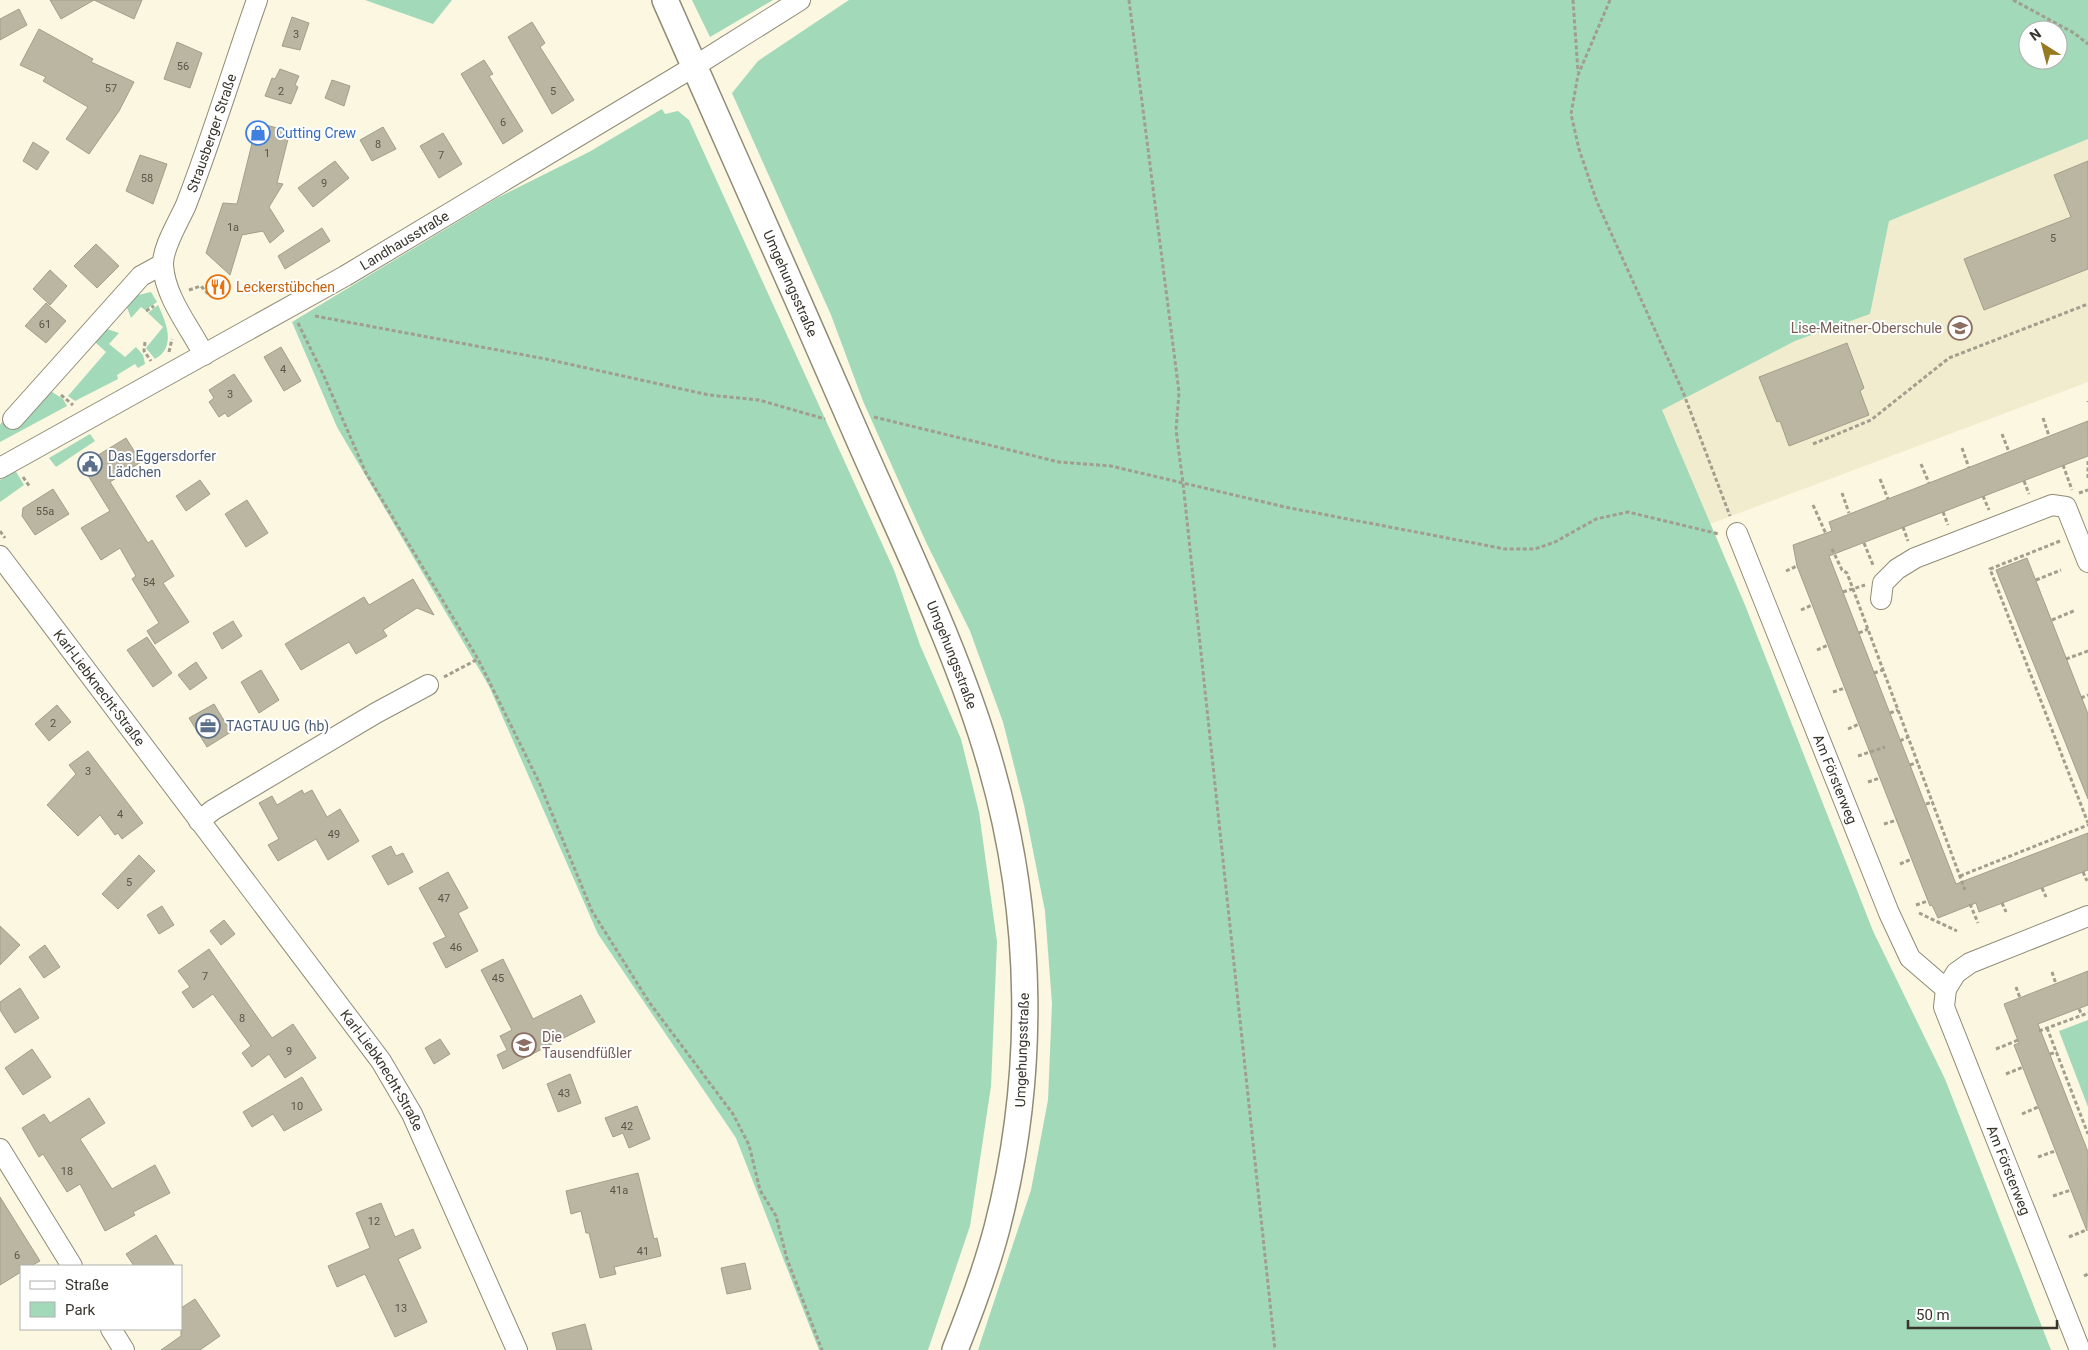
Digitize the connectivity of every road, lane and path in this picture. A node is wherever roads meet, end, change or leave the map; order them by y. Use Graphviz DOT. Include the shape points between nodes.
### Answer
graph roads {
  1 [pos="257,0"];
  2 [pos="665,0"];
  3 [pos="800,0"];
  4 [pos="1129,0"];
  5 [pos="1573,0"];
  6 [pos="1610,0"];
  7 [pos="2013,0"];
  8 [pos="2088,44"];
  9 [pos="695,66"];
  10 [pos="1578,75"];
  11 [pos="163,264"];
  12 [pos="186,291"];
  13 [pos="214,292"];
  14 [pos="2088,304"];
  15 [pos="313,316"];
  16 [pos="296,319"];
  17 [pos="145,342"];
  18 [pos="204,355"];
  19 [pos="153,364"];
  20 [pos="825,418"];
  21 [pos="2043,418"];
  22 [pos="13,419"];
  23 [pos="875,419"];
  24 [pos="2002,434"];
  25 [pos="2049,436"];
  26 [pos="1813,444"];
  27 [pos="1962,448"];
  28 [pos="2009,452"];
  29 [pos="2088,461"];
  30 [pos="1921,464"];
  31 [pos="2064,465"];
  32 [pos="0,468"];
  33 [pos="1969,468"];
  34 [pos="2088,478"];
  35 [pos="1880,479"];
  36 [pos="2024,480"];
  37 [pos="1183,483"];
  38 [pos="1929,483"];
  39 [pos="2026,487"];
  40 [pos="2088,490"];
  41 [pos="1842,494"];
  42 [pos="1984,496"];
  43 [pos="1888,499"];
  44 [pos="1986,503"];
  45 [pos="1813,504"];
  46 [pos="1943,512"];
  47 [pos="1850,514"];
  48 [pos="1945,518"];
  49 [pos="1903,527"];
  50 [pos="1737,533"];
  51 [pos="1905,533"];
  52 [pos="1826,534"];
  53 [pos="2061,540"];
  54 [pos="1864,543"];
  55 [pos="1865,548"];
  56 [pos="1832,549"];
  57 [pos="0,556"];
  58 [pos="2088,562"];
  59 [pos="1797,566"];
  60 [pos="2061,570"];
  61 [pos="1786,571"];
  62 [pos="2036,580"];
  63 [pos="1862,586"];
  64 [pos="1853,589"];
  65 [pos="1843,592"];
  66 [pos="1881,599"];
  67 [pos="1812,606"];
  68 [pos="1802,610"];
  69 [pos="2076,610"];
  70 [pos="2052,620"];
  71 [pos="1868,629"];
  72 [pos="1859,633"];
  73 [pos="1828,645"];
  74 [pos="1817,650"];
  75 [pos="2088,651"];
  76 [pos="478,658"];
  77 [pos="2066,659"];
  78 [pos="1883,670"];
  79 [pos="1874,673"];
  80 [pos="428,685"];
  81 [pos="1845,688"];
  82 [pos="1833,692"];
  83 [pos="2088,695"];
  84 [pos="2081,698"];
  85 [pos="1898,710"];
  86 [pos="1890,713"];
  87 [pos="1860,724"];
  88 [pos="1848,729"];
  89 [pos="1909,737"];
  90 [pos="1900,741"];
  91 [pos="1884,747"];
  92 [pos="1858,756"];
  93 [pos="1918,762"];
  94 [pos="1910,765"];
  95 [pos="1880,778"];
  96 [pos="1868,782"];
  97 [pos="1932,802"];
  98 [pos="1926,804"];
  99 [pos="1896,820"];
  100 [pos="199,821"];
  101 [pos="1884,824"];
  102 [pos="2088,824"];
  103 [pos="1947,842"];
  104 [pos="1941,845"];
  105 [pos="1912,859"];
  106 [pos="1900,864"];
  107 [pos="2083,872"];
  108 [pos="1960,876"];
  109 [pos="2087,881"];
  110 [pos="2042,888"];
  111 [pos="1964,890"];
  112 [pos="2046,897"];
  113 [pos="1928,901"];
  114 [pos="2002,903"];
  115 [pos="1970,904"];
  116 [pos="1916,906"];
  117 [pos="2006,912"];
  118 [pos="1919,913"];
  119 [pos="2088,916"];
  120 [pos="1978,923"];
  121 [pos="1957,931"];
  122 [pos="2052,972"];
  123 [pos="2056,984"];
  124 [pos="2016,987"];
  125 [pos="1946,989"];
  126 [pos="2020,998"];
  127 [pos="2079,1009"];
  128 [pos="2088,1013"];
  129 [pos="2082,1015"];
  130 [pos="2047,1028"];
  131 [pos="2039,1031"];
  132 [pos="2018,1040"];
  133 [pos="1996,1048"];
  134 [pos="2056,1052"];
  135 [pos="2050,1054"];
  136 [pos="2023,1067"];
  137 [pos="2006,1074"];
  138 [pos="2072,1092"];
  139 [pos="2066,1094"];
  140 [pos="2038,1107"];
  141 [pos="2022,1114"];
  142 [pos="2088,1133"];
  143 [pos="2081,1134"];
  144 [pos="0,1149"];
  145 [pos="2055,1151"];
  146 [pos="2038,1157"];
  147 [pos="2071,1190"];
  148 [pos="2053,1196"];
  149 [pos="2086,1230"];
  150 [pos="2069,1237"];
  151 [pos="71,1265"];
  152 [pos="112,1330"];
  153 [pos="124,1350"];
  154 [pos="517,1350"];
  155 [pos="822,1350"];
  156 [pos="955,1350"];
  157 [pos="1275,1350"];
  158 [pos="2080,1350"];
  1 -- 11 [label="street, Strausberger Straße"];
  2 -- 9 [label="main road, Umgehungsstraße"];
  3 -- 9 [label="street, Landhausstraße"];
  4 -- 37 [label="path" via="1179,392 1176,430"];
  5 -- 10 [label="path"];
  6 -- 10 [label="path"];
  7 -- 8 [label="path"];
  9 -- 18 [label="street, Landhausstraße" via="345,276"];
  9 -- 156 [label="main road, Umgehungsstraße" via="941,626 991,766 1008,833 1017,890 1024,984 1025,1050 1021,1108 997,1229 981,1284"];
  10 -- 50 [label="path" via="1570,114 1579,150 1594,193 1683,392"];
  11 -- 18 [label="street" via="174,301"];
  11 -- 22 [label="street" via="142,276"];
  12 -- 13 [label="path" via="201,286 209,295"];
  14 -- 26 [label="path" via="1950,358 1871,420"];
  15 -- 20 [label="path" via="546,358 709,395 759,400"];
  16 -- 76 [label="path" via="324,374 366,474"];
  17 -- 19 [label="path" via="144,351"];
  18 -- 32 [label="street, Landhausstraße"];
  21 -- 25 [label="path"];
  23 -- 37 [label="path" via="1058,462 1112,466"];
  24 -- 28 [label="path"];
  27 -- 33 [label="path"];
  29 -- 34 [label="path"];
  30 -- 38 [label="path"];
  31 -- 40 [label="path" via="2074,495"];
  35 -- 43 [label="path"];
  36 -- 39 [label="path"];
  37 -- 50 [label="path" via="1284,507 1505,549 1535,549 1556,542 1596,519 1628,512 1725,536"];
  37 -- 157 [label="path"];
  41 -- 47 [label="path"];
  42 -- 44 [label="path"];
  45 -- 52 [label="path"];
  46 -- 48 [label="path"];
  49 -- 51 [label="path"];
  50 -- 125 [label="street, Am Försterweg" via="1889,913 1910,958"];
  53 -- 102 [label="path" via="1990,569"];
  54 -- 55 [label="path"];
  56 -- 64 [label="path"];
  57 -- 100 [label="street, Karl-Liebknecht-Straße"];
  58 -- 66 [label="street" via="2066,507 2052,505 1915,558 1883,583"];
  59 -- 61 [label="path"];
  60 -- 62 [label="path"];
  63 -- 64 [label="path"];
  64 -- 65 [label="path"];
  64 -- 71 [label="path"];
  67 -- 68 [label="path"];
  69 -- 70 [label="path"];
  71 -- 72 [label="path"];
  71 -- 78 [label="path"];
  73 -- 74 [label="path"];
  75 -- 77 [label="path"];
  76 -- 80 [label="path"];
  76 -- 155 [label="path" via="539,782 592,912 648,1002 733,1114 749,1145 760,1190 776,1216 788,1259"];
  78 -- 79 [label="path"];
  78 -- 85 [label="path"];
  80 -- 100 [label="street" via="350,728"];
  81 -- 82 [label="path"];
  83 -- 84 [label="path"];
  85 -- 86 [label="path"];
  85 -- 89 [label="path"];
  87 -- 88 [label="path"];
  89 -- 90 [label="path"];
  89 -- 93 [label="path"];
  91 -- 92 [label="path"];
  93 -- 94 [label="path"];
  93 -- 97 [label="path"];
  95 -- 96 [label="path"];
  97 -- 98 [label="path"];
  97 -- 103 [label="path"];
  99 -- 101 [label="path"];
  100 -- 154 [label="street, Karl-Liebknecht-Straße" via="397,1085 443,1180"];
  102 -- 108 [label="path"];
  103 -- 104 [label="path"];
  103 -- 108 [label="path"];
  105 -- 106 [label="path"];
  107 -- 109 [label="path"];
  108 -- 111 [label="path"];
  110 -- 112 [label="path"];
  113 -- 116 [label="path"];
  114 -- 117 [label="path"];
  115 -- 120 [label="path"];
  118 -- 121 [label="path"];
  119 -- 125 [label="street" via="1970,963 1956,973"];
  122 -- 123 [label="path"];
  124 -- 126 [label="path"];
  125 -- 158 [label="street, Am Försterweg" via="1944,1007"];
  127 -- 129 [label="path"];
  128 -- 129 [label="path"];
  129 -- 130 [label="path"];
  130 -- 131 [label="path"];
  130 -- 134 [label="path"];
  132 -- 133 [label="path"];
  134 -- 135 [label="path"];
  134 -- 138 [label="path"];
  136 -- 137 [label="path"];
  138 -- 139 [label="path"];
  138 -- 142 [label="path"];
  140 -- 141 [label="path"];
  142 -- 143 [label="path"];
  144 -- 151 [label="street"];
  145 -- 146 [label="path"];
  147 -- 148 [label="path"];
  149 -- 150 [label="path"];
  152 -- 153 [label="street"];
}
